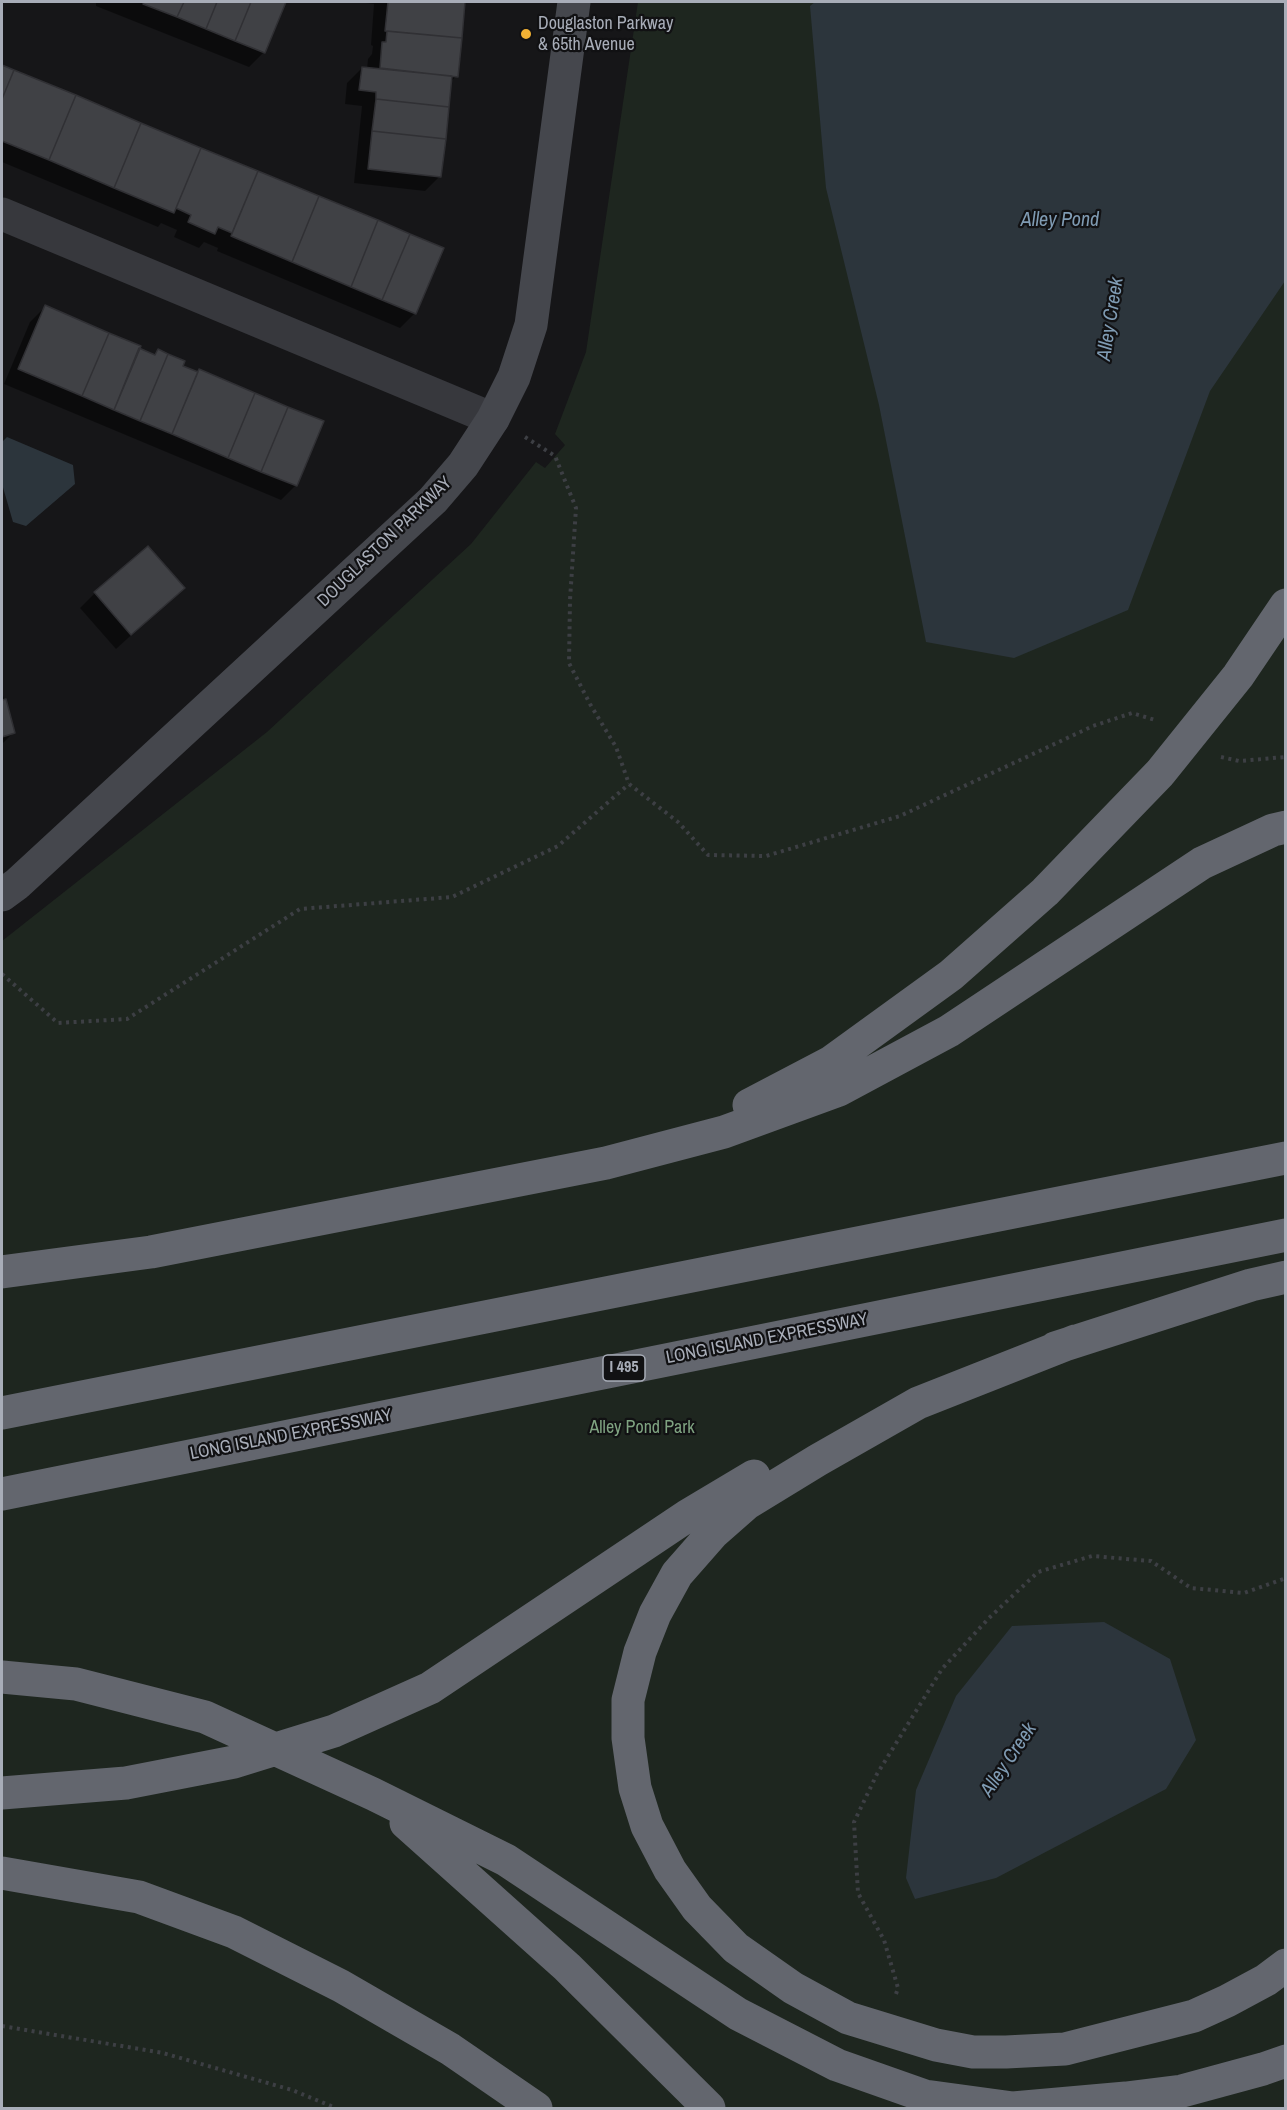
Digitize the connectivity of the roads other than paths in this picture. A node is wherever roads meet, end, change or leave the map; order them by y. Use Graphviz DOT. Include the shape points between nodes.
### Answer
graph roads {
  1 [pos="574,2"];
  2 [pos="2,214"];
  3 [pos="493,419"];
  4 [pos="1286,605"];
  5 [pos="1279,829"];
  6 [pos="2,895"];
  7 [pos="1286,1158"];
  8 [pos="606,1163"];
  9 [pos="1286,1235"];
  10 [pos="151,1252"];
  11 [pos="2,1272"];
  12 [pos="1286,1277"];
  13 [pos="2,1296"];
  14 [pos="1075,1341"];
  15 [pos="2,1413"];
  16 [pos="2,1494"];
  17 [pos="2,1677"];
  18 [pos="2,1793"];
  19 [pos="373,1794"];
  20 [pos="2,1873"];
  21 [pos="1286,1965"];
  22 [pos="1286,2061"];
  23 [pos="536,2109"];
  24 [pos="709,2109"];
  1 -- 3 [label="main road, DOUGLASTON PARKWAY" via="531,325 514,377"];
  2 -- 3 [label="street"];
  3 -- 6 [label="main road, DOUGLASTON PARKWAY" via="464,465 433,500"];
  4 -- 8 [label="highway" via="1238,676 1160,773 1046,892 951,975 831,1062 729,1116"];
  5 -- 8 [label="highway" via="1202,863 949,1031 839,1090 724,1132"];
  7 -- 15 [label="highway"];
  8 -- 10 [label="highway"];
  9 -- 16 [label="highway, LONG ISLAND EXPRESSWAY / I 495"];
  10 -- 11 [label="highway"];
  10 -- 13 [label="highway"];
  12 -- 14 [label="highway"];
  14 -- 18 [label="highway" via="886,1408 803,1447 687,1516 430,1688 323,1734 234,1762 126,1784"];
  14 -- 21 [label="highway" via="918,1403 746,1504 712,1533 677,1574 655,1614 628,1700 628,1738 635,1788 647,1826 670,1870 697,1908 736,1948 793,1988 848,2018 936,2045 973,2052 1065,2049 1194,2016 1266,1980"];
  17 -- 19 [label="highway" via="76,1684 205,1717"];
  19 -- 22 [label="highway" via="506,1860 738,2014 837,2065 925,2096 1013,2108 1126,2098 1182,2091"];
  19 -- 24 [label="highway" via="567,1967"];
  20 -- 23 [label="highway" via="139,1897 234,1932 341,1986 440,2043"];
}
